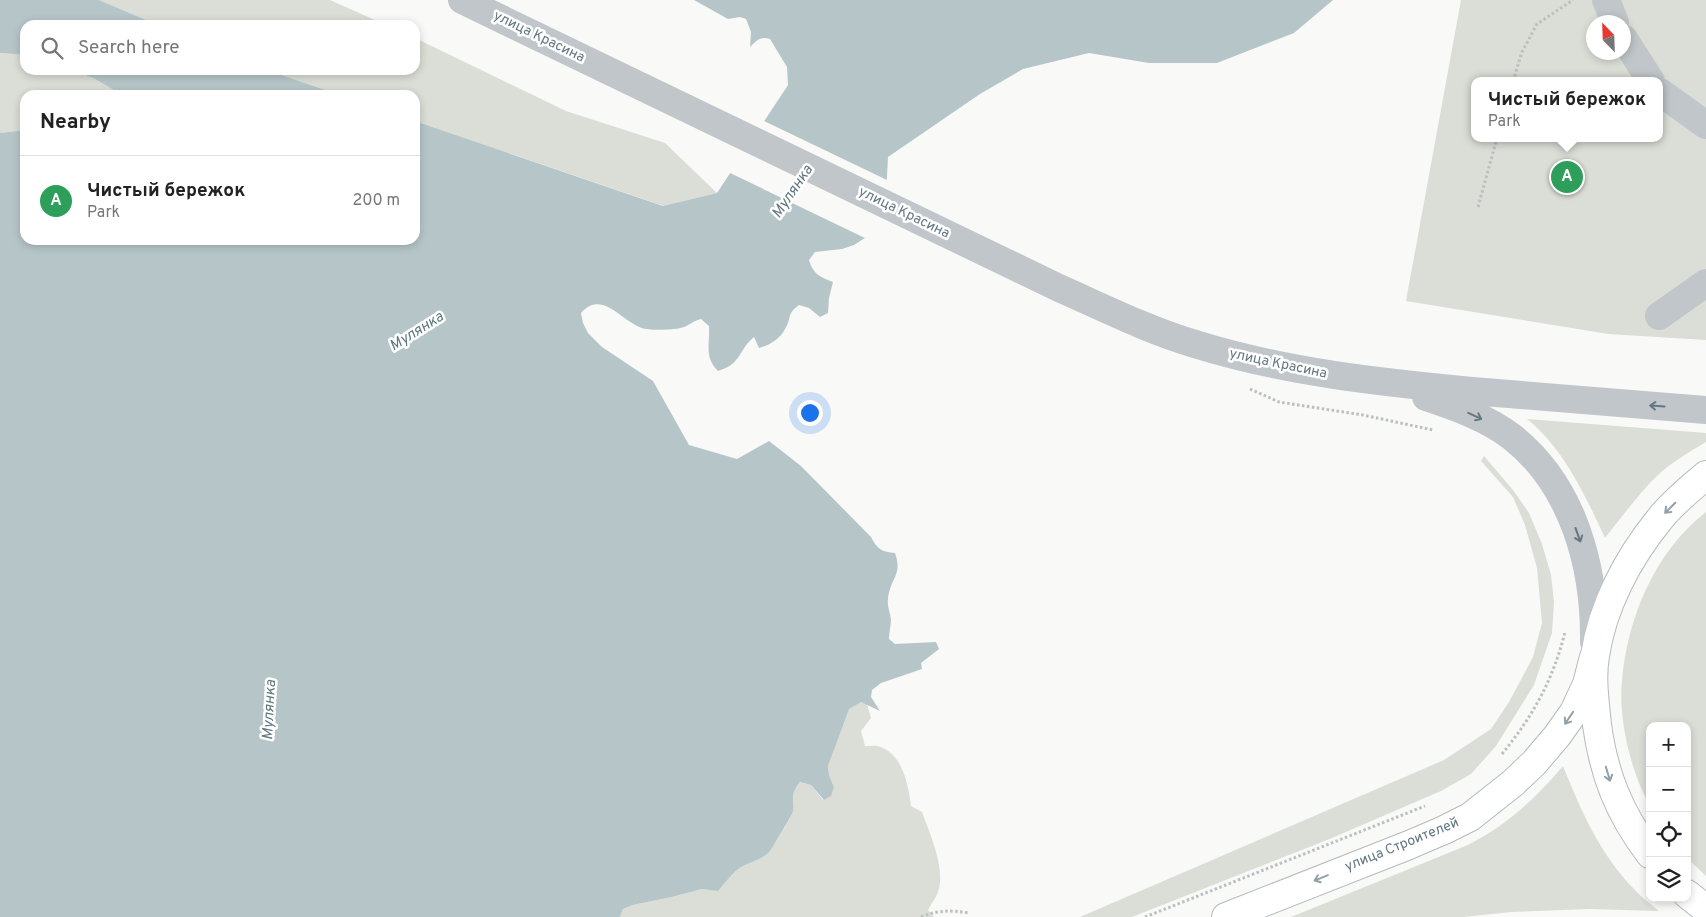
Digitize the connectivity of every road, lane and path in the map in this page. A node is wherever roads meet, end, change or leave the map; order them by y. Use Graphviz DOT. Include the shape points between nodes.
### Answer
graph roads {
  1 [pos="462,0"];
  2 [pos="1573,0"];
  3 [pos="1606,0"];
  4 [pos="1612,15"];
  5 [pos="1631,49"];
  6 [pos="1514,77"];
  7 [pos="1648,77"];
  8 [pos="1663,94"];
  9 [pos="1706,125"];
  10 [pos="1496,142"];
  11 [pos="1478,206"];
  12 [pos="1706,283"];
  13 [pos="1658,316"];
  14 [pos="1362,380"];
  15 [pos="1246,386"];
  16 [pos="1706,410"];
  17 [pos="1436,431"];
  18 [pos="1706,475"];
  19 [pos="1566,628"];
  20 [pos="1594,657"];
  21 [pos="1498,758"];
  22 [pos="1428,805"];
  23 [pos="1646,848"];
  24 [pos="1691,897"];
  25 [pos="1706,909"];
  26 [pos="968,913"];
  27 [pos="921,917"];
  28 [pos="1145,917"];
  29 [pos="1226,917"];
  1 -- 14 [label="street, улица Красина" via="1059,288 1149,328 1278,366"];
  2 -- 6 [label="path" via="1537,24 1522,52"];
  3 -- 4 [label="street"];
  5 -- 7 [label="street"];
  8 -- 9 [label="street"];
  10 -- 11 [label="path"];
  12 -- 13 [label="street"];
  16 -- 14 [label="street, one-way"];
  14 -- 20 [label="street, one-way" via="1442,402 1476,416 1511,437 1539,463 1560,495 1580,536 1594,602"];
  15 -- 17 [label="path" via="1278,402 1363,415"];
  18 -- 20 [label="main road, улица Строителей, one-way" via="1660,519 1627,566 1609,604"];
  19 -- 21 [label="path" via="1543,693 1524,725"];
  20 -- 23 [label="main road, one-way" via="1596,710 1603,757 1626,820"];
  20 -- 29 [label="main road, улица Строителей, one-way" via="1587,684 1574,712 1557,736 1513,783 1470,817"];
  22 -- 28 [label="path"];
  24 -- 25 [label="main road"];
  26 -- 27 [label="path" via="938,911"];
}
